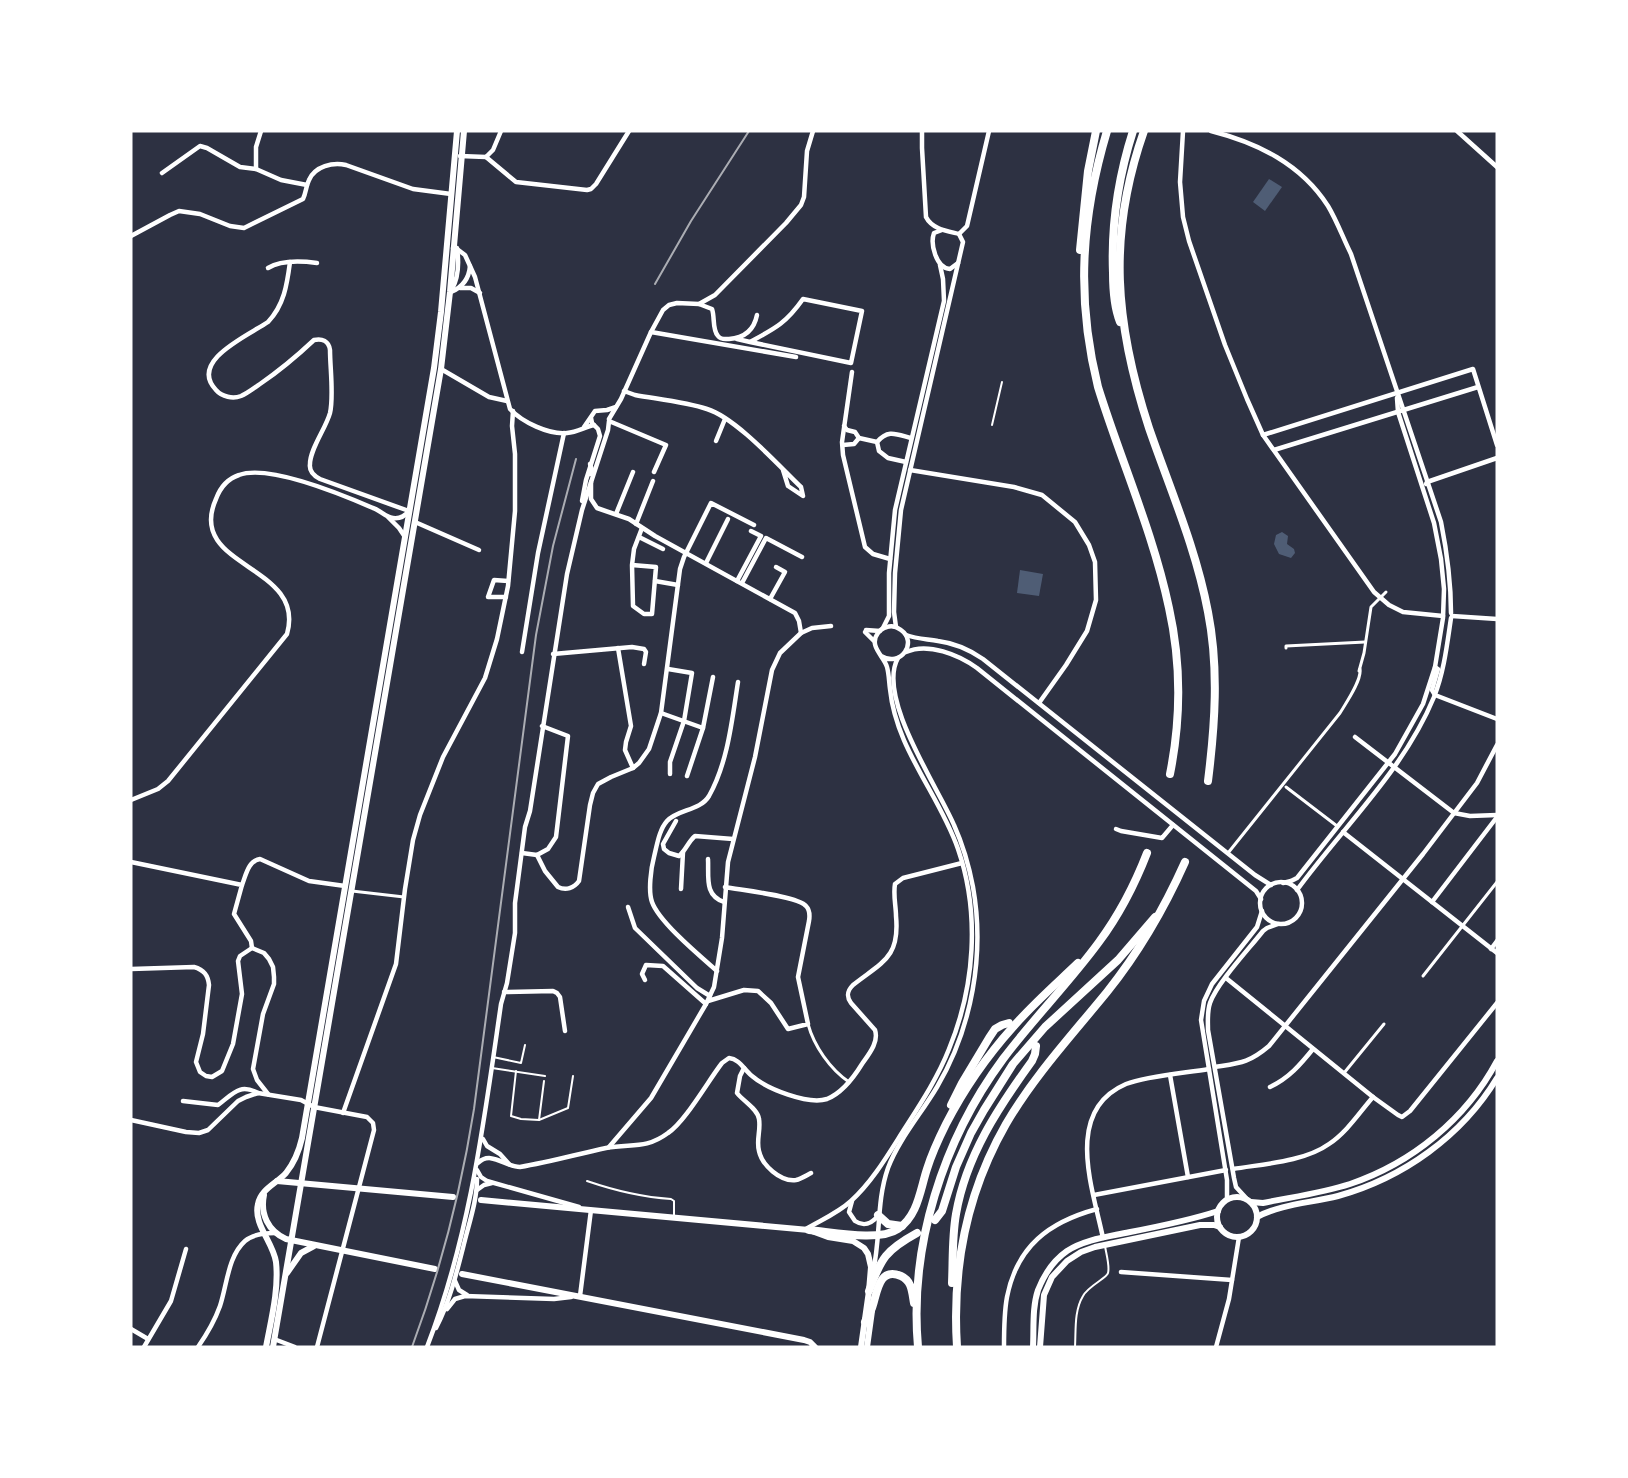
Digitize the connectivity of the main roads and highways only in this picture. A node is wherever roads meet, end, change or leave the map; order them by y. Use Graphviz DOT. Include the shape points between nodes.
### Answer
graph roads {
  1 [pos="456,131"];
  2 [pos="464,131"];
  3 [pos="1096,131"];
  4 [pos="1107,131"];
  5 [pos="1132,131"];
  6 [pos="1144,131"];
  7 [pos="458,156"];
  8 [pos="452,248"];
  9 [pos="1084,284"];
  10 [pos="1124,334"];
  11 [pos="1170,774"];
  12 [pos="1208,781"];
  13 [pos="1148,853"];
  14 [pos="1185,862"];
  15 [pos="1162,910"];
  16 [pos="1090,954"];
  17 [pos="1009,1024"];
  18 [pos="1036,1046"];
  19 [pos="1497,1061"];
  20 [pos="1497,1078"];
  21 [pos="311,1106"];
  22 [pos="940,1135"];
  23 [pos="277,1181"];
  24 [pos="301,1183"];
  25 [pos="267,1189"];
  26 [pos="453,1197"];
  27 [pos="481,1200"];
  28 [pos="1249,1201"];
  29 [pos="1218,1211"];
  30 [pos="878,1215"];
  31 [pos="1257,1217"];
  32 [pos="935,1220"];
  33 [pos="902,1226"];
  34 [pos="1220,1227"];
  35 [pos="807,1230"];
  36 [pos="916,1233"];
  37 [pos="291,1241"];
  38 [pos="1104,1242"];
  39 [pos="316,1246"];
  40 [pos="435,1268"];
  41 [pos="462,1274"];
  42 [pos="285,1276"];
  43 [pos="870,1291"];
  44 [pos="955,1304"];
  45 [pos="872,1308"];
  46 [pos="865,1322"];
  47 [pos="916,1326"];
  48 [pos="266,1347"];
  49 [pos="273,1347"];
  50 [pos="815,1347"];
  51 [pos="861,1347"];
  52 [pos="867,1347"];
  53 [pos="918,1347"];
  54 [pos="957,1347"];
  55 [pos="1033,1347"];
  56 [pos="1040,1347"];
  1 -- 7 [label="main road"];
  2 -- 7 [label="main road"];
  3 -- 9 [label="highway" via="1081,239 1080,271"];
  4 -- 9 [label="highway" via="1091,198"];
  5 -- 10 [label="highway" via="1118,186 1112,249 1116,312"];
  6 -- 10 [label="highway" via="1133,165 1122,223 1119,281"];
  7 -- 8 [label="main road"];
  7 -- 8 [label="main road" via="451,194"];
  8 -- 21 [label="main road" via="441,369"];
  8 -- 21 [label="main road" via="409,511 403,528 405,537"];
  9 -- 11 [label="highway" via="1087,335 1098,387 1157,558 1176,645 1177,731"];
  10 -- 12 [label="highway" via="1136,387 1193,553 1208,613 1216,690"];
  13 -- 16 [label="highway" via="1122,906"];
  14 -- 15 [label="highway"];
  15 -- 32 [label="highway" via="1118,960 1045,1027 1013,1064 971,1133 942,1210"];
  15 -- 44 [label="highway" via="1128,964 1022,1098 995,1144 968,1218"];
  16 -- 22 [label="highway" via="1012,1027 968,1086"];
  16 -- 47 [label="highway" via="995,1071 953,1145 935,1192 929,1219 919,1271"];
  17 -- 22 [label="highway" via="995,1029 985,1045 962,1082"];
  18 -- 44 [label="highway" via="1032,1061 994,1116 967,1170 954,1230 952,1286"];
  19 -- 28 [label="main road" via="1459,1114 1404,1159 1333,1189 1263,1203"];
  20 -- 31 [label="main road" via="1466,1119 1408,1166 1352,1192 1277,1209"];
  21 -- 23 [label="main road" via="296,1155"];
  21 -- 24 [label="main road"];
  22 -- 33 [label="highway" via="914,1210"];
  23 -- 24 [label="main road"];
  23 -- 25 [label="main road"];
  24 -- 26 [label="main road"];
  24 -- 37 [label="main road"];
  25 -- 37 [label="main road" via="263,1200 266,1222 275,1233"];
  25 -- 48 [label="main road" via="257,1208 258,1220 276,1262 276,1290"];
  27 -- 35 [label="main road"];
  28 -- 29 [label="main road" via="1235,1197 1227,1199"];
  28 -- 31 [label="main road"];
  29 -- 34 [label="main road"];
  29 -- 38 [label="main road"];
  30 -- 33 [label="highway" via="888,1224"];
  31 -- 34 [label="main road" via="1251,1231 1239,1237 1229,1236"];
  33 -- 35 [label="highway" via="878,1236"];
  34 -- 38 [label="main road" via="1200,1225"];
  35 -- 43 [label="main road" via="853,1241 864,1248 870,1260"];
  36 -- 43 [label="highway" via="889,1251 879,1265"];
  37 -- 39 [label="main road"];
  37 -- 42 [label="main road"];
  38 -- 55 [label="main road" via="1085,1242 1068,1251 1046,1273 1036,1301"];
  38 -- 56 [label="main road" via="1073,1257 1052,1277 1043,1302"];
  39 -- 40 [label="main road"];
  39 -- 42 [label="main road" via="301,1253"];
  41 -- 50 [label="main road" via="804,1340"];
  42 -- 49 [label="main road"];
  43 -- 46 [label="main road"];
  44 -- 54 [label="highway"];
  45 -- 46 [label="highway"];
  45 -- 47 [label="highway" via="875,1291 884,1278 892,1275 902,1277 911,1285"];
  45 -- 52 [label="main road"];
  46 -- 51 [label="main road"];
  47 -- 53 [label="highway"];
}
